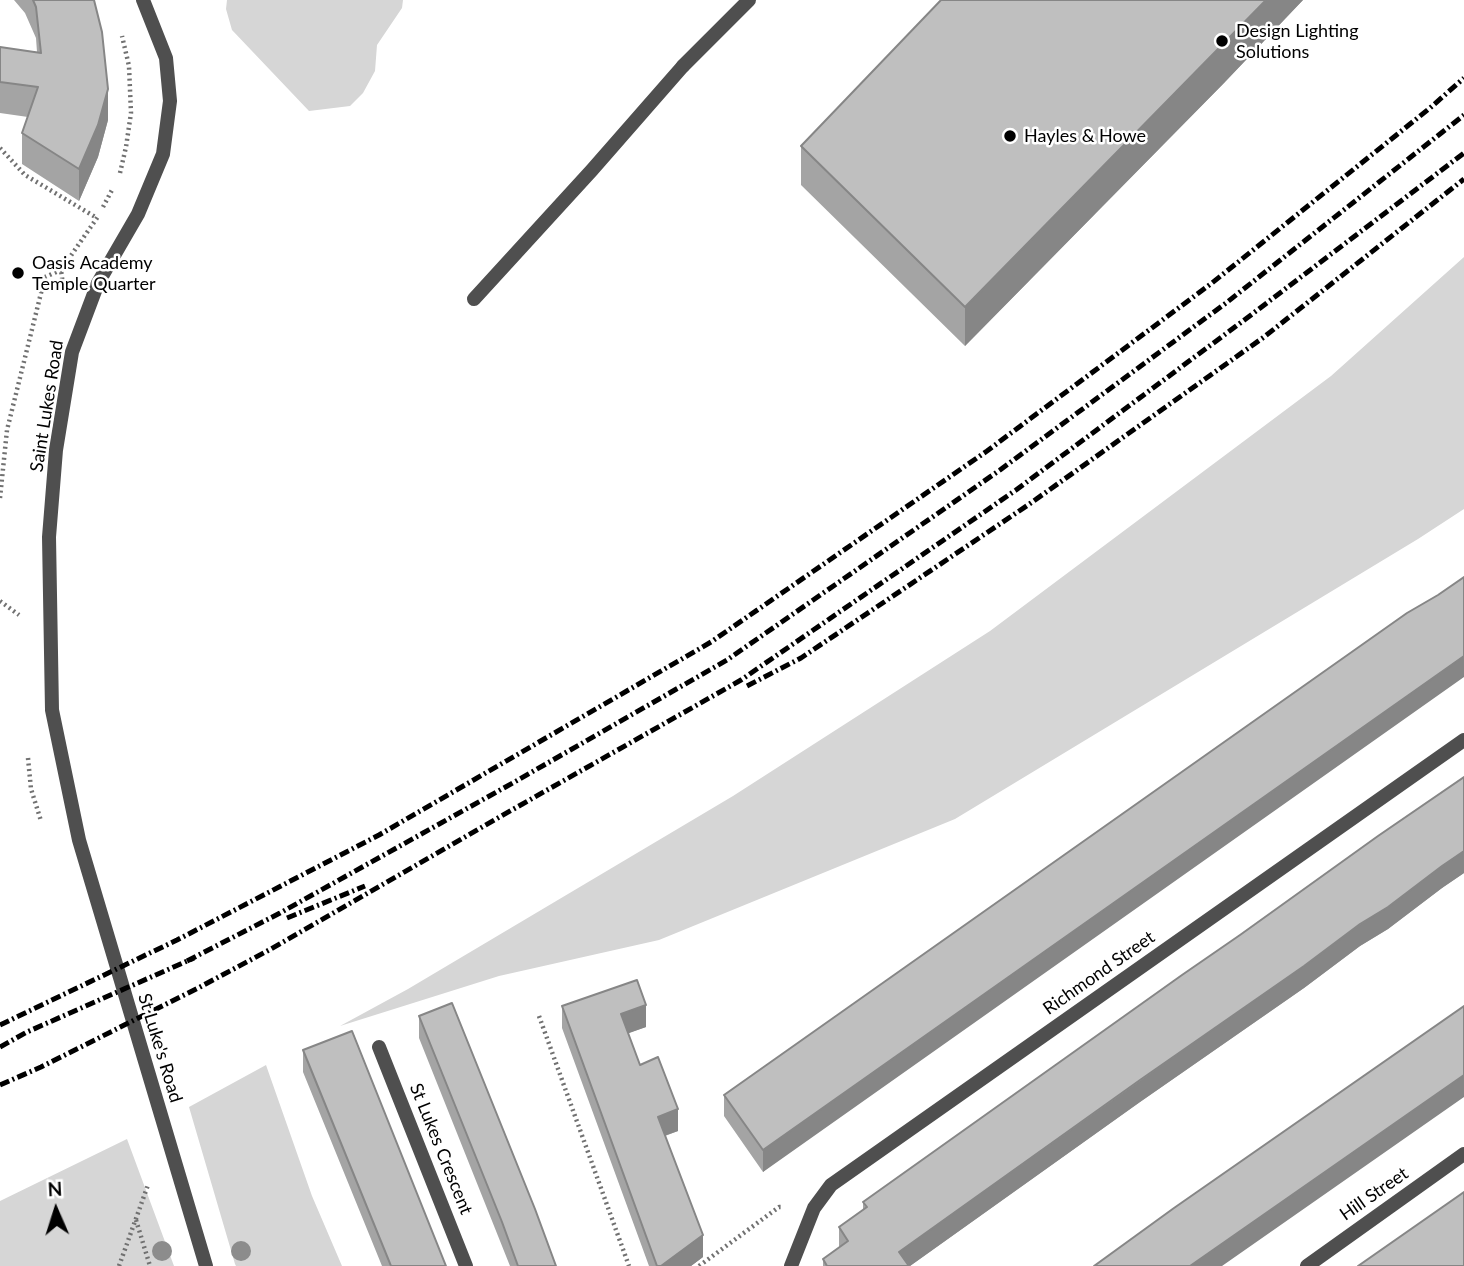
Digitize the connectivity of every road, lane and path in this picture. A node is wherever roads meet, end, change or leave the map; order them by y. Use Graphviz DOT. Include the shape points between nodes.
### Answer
graph roads {
  1 [pos="143,0"];
  2 [pos="749,0"];
  3 [pos="120,28"];
  4 [pos="0,148"];
  5 [pos="119,176"];
  6 [pos="112,189"];
  7 [pos="97,218"];
  8 [pos="61,270"];
  9 [pos="65,297"];
  10 [pos="474,299"];
  11 [pos="0,498"];
  12 [pos="1464,740"];
  13 [pos="79,840"];
  14 [pos="539,1016"];
  15 [pos="379,1047"];
  16 [pos="1464,1154"];
  17 [pos="151,1177"];
  18 [pos="814,1208"];
  19 [pos="136,1219"];
  20 [pos="119,1266"];
  21 [pos="150,1266"];
  22 [pos="206,1266"];
  23 [pos="466,1266"];
  24 [pos="629,1266"];
  25 [pos="699,1266"];
  26 [pos="791,1266"];
  27 [pos="1307,1266"];
  1 -- 13 [label="street, Saint Lukes Road" via="166,58 170,101 163,154 138,214 98,283 72,352 56,450 49,537 52,710"];
  2 -- 10 [label="street" via="683,66"];
  3 -- 5 [label="path" via="129,66 131,113"];
  4 -- 7 [label="path" via="25,175"];
  6 -- 7 [label="path"];
  7 -- 8 [label="path"];
  8 -- 9 [label="path"];
  8 -- 11 [label="path" via="45,277 8,430"];
  12 -- 18 [label="street, Richmond Street" via="831,1185"];
  13 -- 22 [label="street, St Luke's Road"];
  14 -- 24 [label="path"];
  15 -- 23 [label="street, St Lukes Crescent"];
  16 -- 27 [label="street, Hill Street"];
  17 -- 19 [label="path"];
  18 -- 25 [label="path" via="779,1207"];
  18 -- 26 [label="street, Richmond Street"];
  19 -- 20 [label="path"];
  19 -- 21 [label="path"];
}
